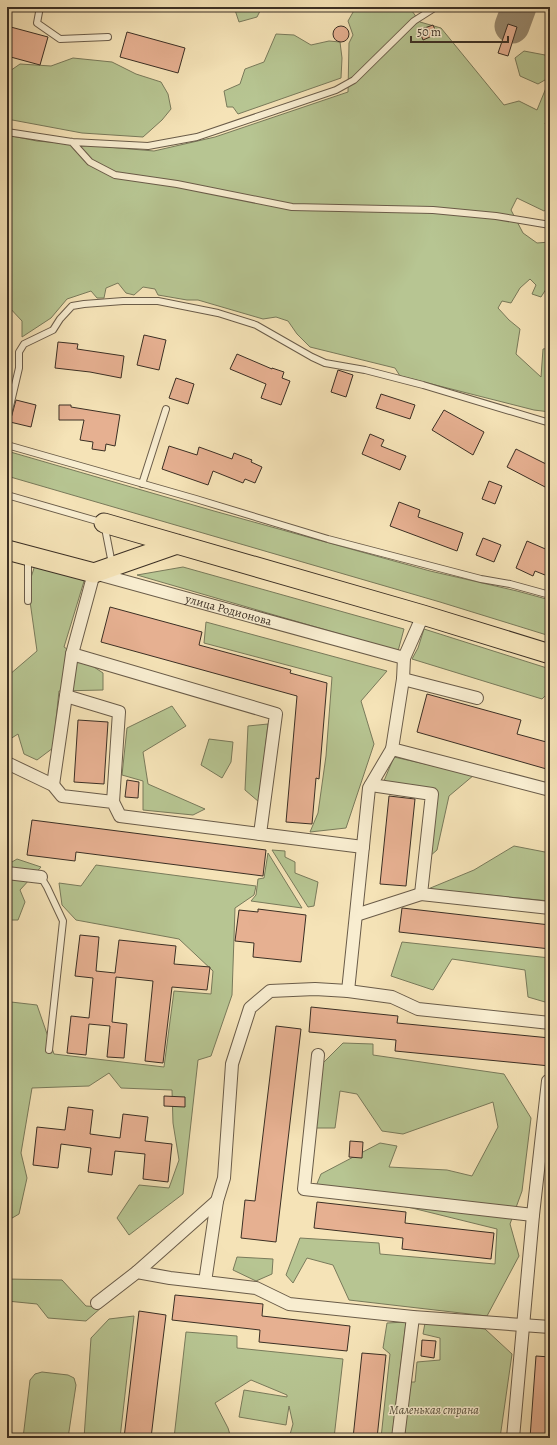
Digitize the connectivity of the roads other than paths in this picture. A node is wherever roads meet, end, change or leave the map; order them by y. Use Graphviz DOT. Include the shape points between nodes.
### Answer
graph roads {
  1 [pos="40,7"];
  2 [pos="436,7"];
  3 [pos="108,37"];
  4 [pos="7,132"];
  5 [pos="72,142"];
  6 [pos="550,225"];
  7 [pos="166,409"];
  8 [pos="7,419"];
  9 [pos="550,423"];
  10 [pos="7,445"];
  11 [pos="142,484"];
  12 [pos="7,495"];
  13 [pos="104,523"];
  14 [pos="177,544"];
  15 [pos="7,550"];
  16 [pos="28,555"];
  17 [pos="112,566"];
  18 [pos="94,573"];
  19 [pos="550,595"];
  20 [pos="28,601"];
  21 [pos="422,615"];
  22 [pos="72,654"];
  23 [pos="550,654"];
  24 [pos="404,658"];
  25 [pos="403,679"];
  26 [pos="66,696"];
  27 [pos="477,698"];
  28 [pos="392,748"];
  29 [pos="7,763"];
  30 [pos="371,784"];
  31 [pos="53,785"];
  32 [pos="550,790"];
  33 [pos="112,802"];
  34 [pos="260,834"];
  35 [pos="363,847"];
  36 [pos="7,872"];
  37 [pos="41,878"];
  38 [pos="421,894"];
  39 [pos="550,908"];
  40 [pos="356,915"];
  41 [pos="348,991"];
  42 [pos="550,1023"];
  43 [pos="49,1050"];
  44 [pos="318,1055"];
  45 [pos="550,1081"];
  46 [pos="217,1201"];
  47 [pos="533,1215"];
  48 [pos="137,1272"];
  49 [pos="205,1282"];
  50 [pos="97,1303"];
  51 [pos="413,1316"];
  52 [pos="523,1325"];
  53 [pos="550,1327"];
  54 [pos="398,1438"];
  55 [pos="513,1438"];
  1 -- 3 [label="lane" via="37,23 60,39"];
  2 -- 5 [label="lane" via="414,21 354,80 336,90 197,137 148,146"];
  4 -- 5 [label="lane"];
  5 -- 6 [label="lane" via="90,162 115,174 292,207 433,210 496,216"];
  7 -- 11 [label="lane"];
  8 -- 9 [label="lane" via="19,368 19,352 24,344 53,330 72,306 123,301 158,301 218,312 256,325 325,362 424,385"];
  10 -- 11 [label="lane"];
  11 -- 19 [label="lane" via="328,539"];
  12 -- 13 [label="lane"];
  13 -- 14 [label="main road"];
  13 -- 17 [label="lane"];
  14 -- 17 [label="main road"];
  14 -- 21 [label="main road"];
  15 -- 16 [label="main road, улица Родионова"];
  16 -- 18 [label="main road, улица Родионова"];
  16 -- 20 [label="lane"];
  17 -- 18 [label="main road"];
  18 -- 22 [label="street"];
  18 -- 24 [label="street, улица Родионова"];
  21 -- 23 [label="main road"];
  21 -- 24 [label="street"];
  22 -- 26 [label="street"];
  22 -- 34 [label="street" via="276,714"];
  24 -- 25 [label="street"];
  25 -- 27 [label="street"];
  25 -- 28 [label="street"];
  26 -- 31 [label="street"];
  26 -- 33 [label="street" via="119,712"];
  28 -- 30 [label="street"];
  28 -- 32 [label="street"];
  29 -- 31 [label="street"];
  30 -- 35 [label="street"];
  30 -- 38 [label="street" via="432,794"];
  31 -- 33 [label="street" via="62,796"];
  33 -- 34 [label="street" via="120,816"];
  34 -- 35 [label="street"];
  35 -- 40 [label="street"];
  36 -- 37 [label="street"];
  37 -- 43 [label="lane" via="63,921"];
  38 -- 39 [label="street"];
  38 -- 40 [label="street"];
  40 -- 41 [label="street"];
  41 -- 42 [label="street" via="392,997 418,1009"];
  41 -- 46 [label="street" via="270,991 250,1008 232,1064 224,1178"];
  44 -- 47 [label="street" via="304,1190"];
  45 -- 47 [label="street"];
  46 -- 48 [label="street"];
  46 -- 49 [label="street"];
  47 -- 52 [label="street"];
  48 -- 49 [label="street"];
  48 -- 50 [label="street"];
  49 -- 51 [label="street" via="256,1288 289,1304"];
  51 -- 52 [label="street"];
  51 -- 54 [label="street"];
  52 -- 53 [label="street"];
  52 -- 55 [label="street"];
}
